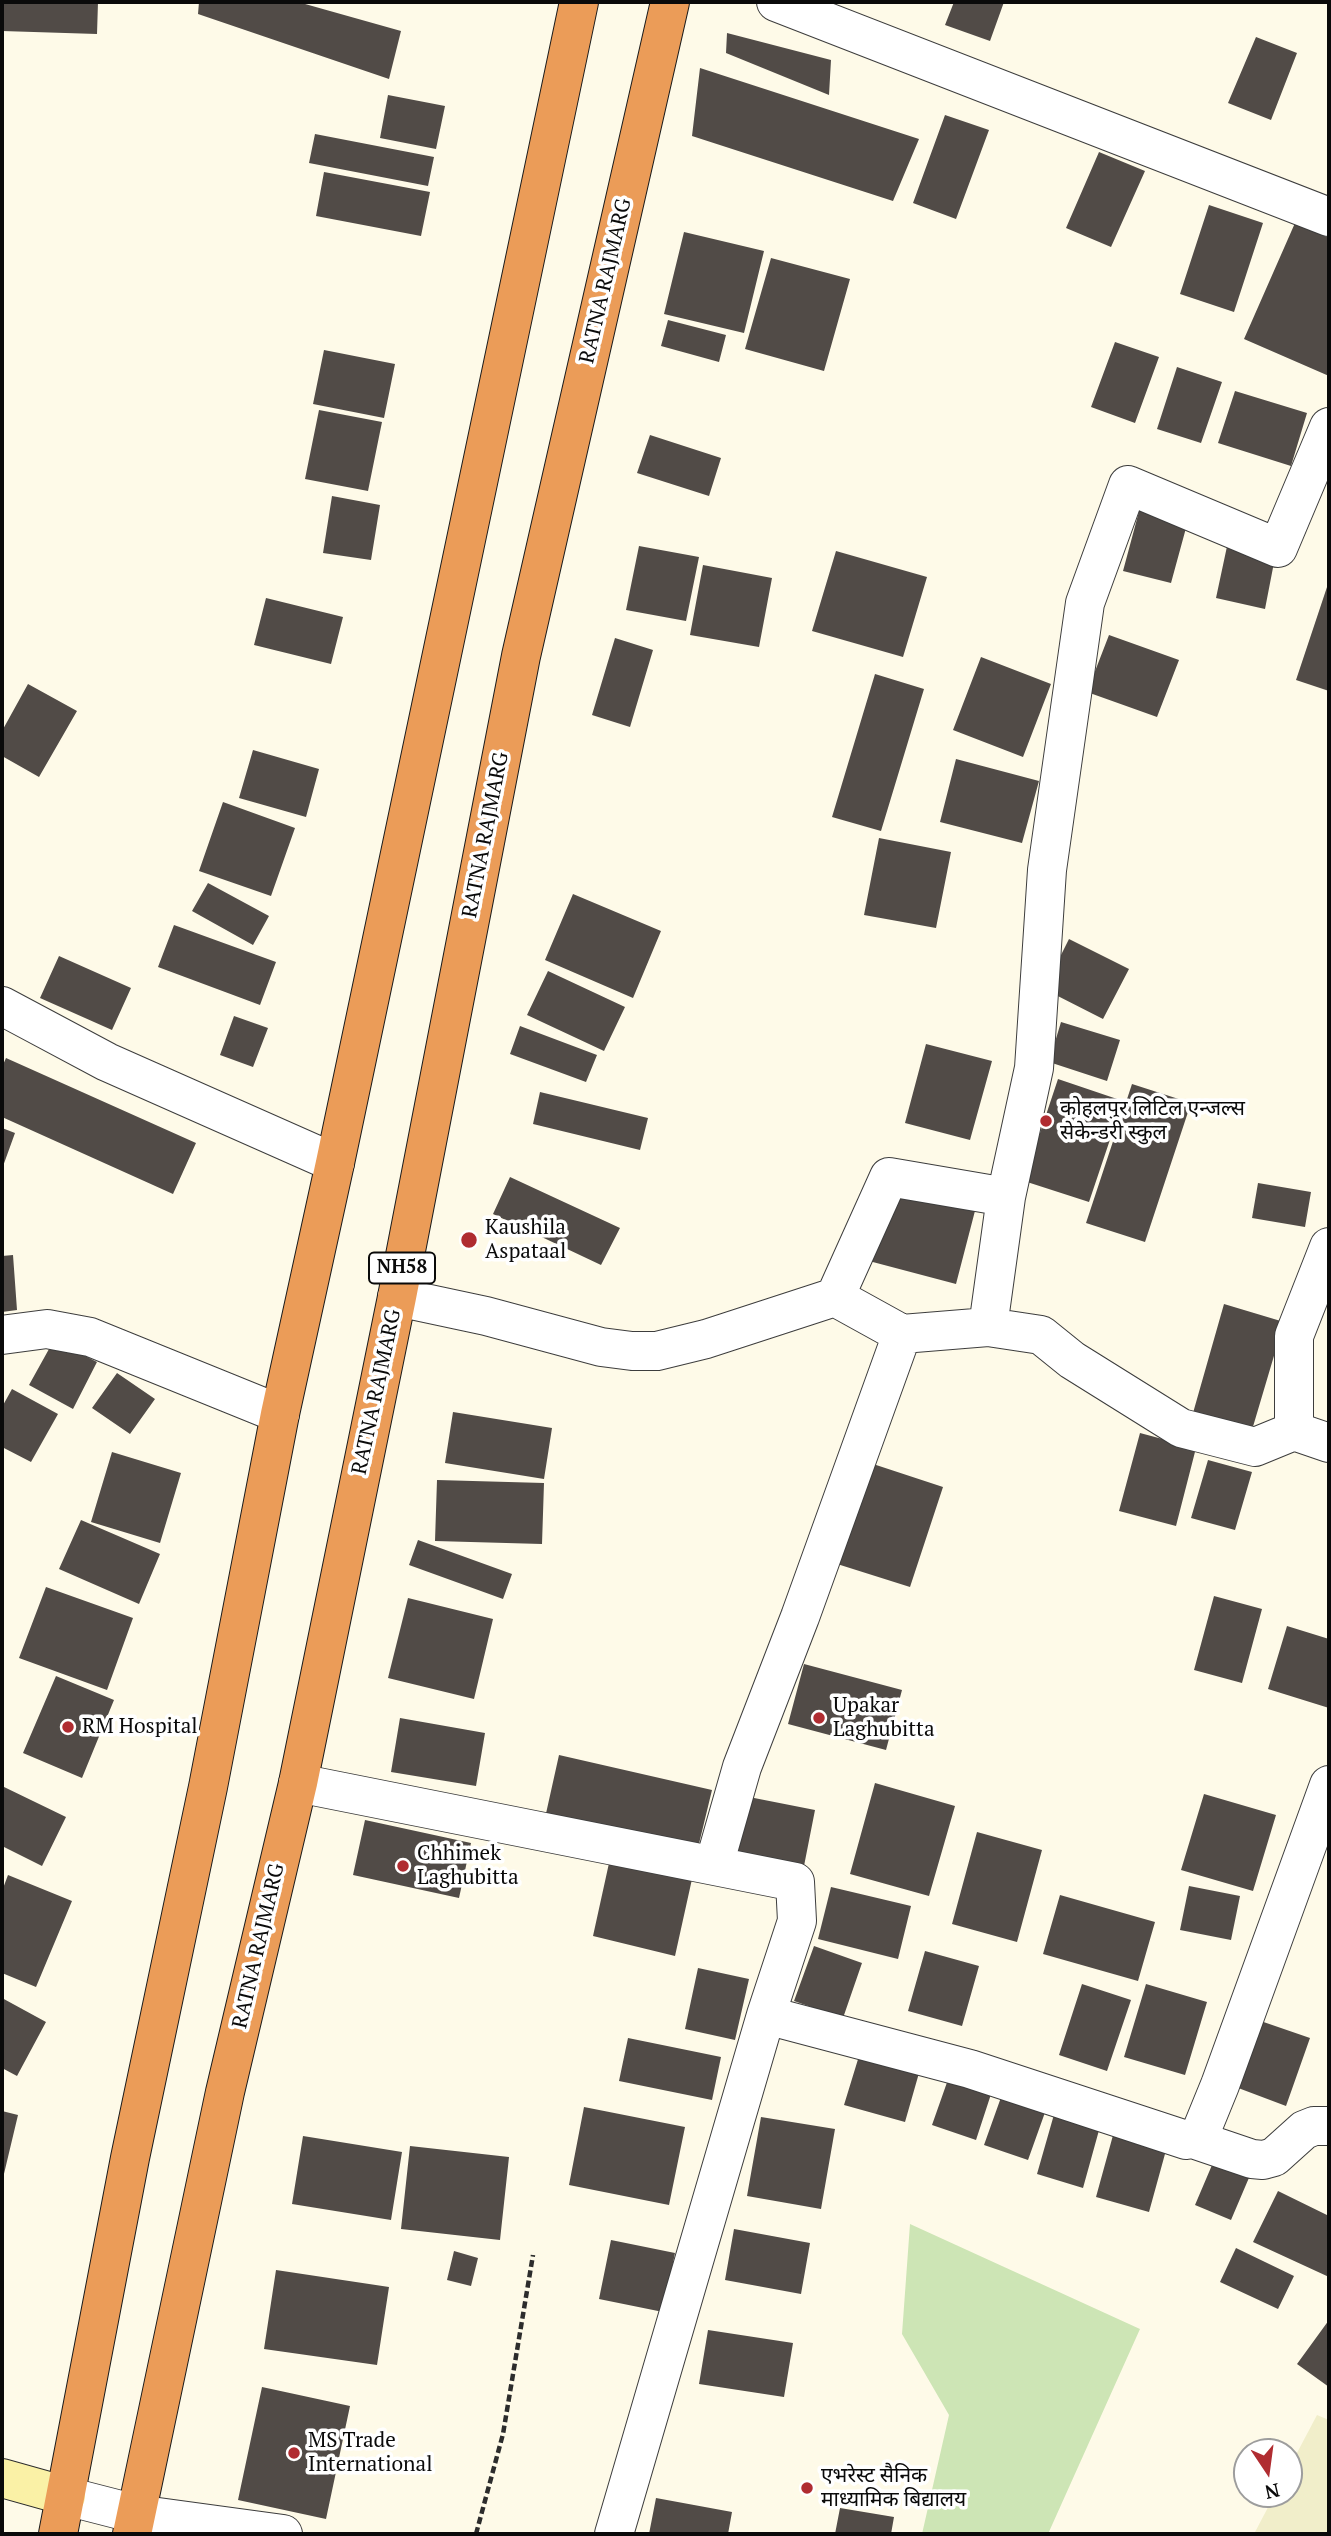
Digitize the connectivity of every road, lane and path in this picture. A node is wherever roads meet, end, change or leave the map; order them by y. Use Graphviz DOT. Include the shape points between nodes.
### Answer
graph roads {
  1 [pos="579,2"];
  2 [pos="670,2"];
  3 [pos="776,2"];
  4 [pos="1329,217"];
  5 [pos="1329,428"];
  6 [pos="2,1006"];
  7 [pos="335,1163"];
  8 [pos="1006,1198"];
  9 [pos="1329,1247"];
  10 [pos="397,1297"];
  11 [pos="835,1297"];
  12 [pos="988,1327"];
  13 [pos="902,1334"];
  14 [pos="2,1335"];
  15 [pos="280,1415"];
  16 [pos="1293,1431"];
  17 [pos="1329,1443"];
  18 [pos="298,1783"];
  19 [pos="1329,1785"];
  20 [pos="714,1865"];
  21 [pos="766,2015"];
  22 [pos="1329,2126"];
  23 [pos="1193,2139"];
  24 [pos="533,2255"];
  25 [pos="2,2478"];
  26 [pos="66,2496"];
  27 [pos="134,2524"];
  28 [pos="58,2534"];
  29 [pos="283,2534"];
  30 [pos="476,2534"];
  31 [pos="614,2534"];
  1 -- 7 [label="highway"];
  2 -- 10 [label="highway, RATNA RAJMARG / NH58" via="521,656"];
  3 -- 4 [label="street"];
  5 -- 8 [label="street" via="1278,548 1128,485 1085,603 1046,870 1034,1068"];
  6 -- 7 [label="street" via="107,1062"];
  7 -- 15 [label="highway"];
  8 -- 11 [label="street" via="889,1177"];
  8 -- 12 [label="street"];
  9 -- 16 [label="street" via="1294,1336"];
  10 -- 11 [label="street" via="601,1347 657,1351"];
  10 -- 18 [label="highway, RATNA RAJMARG / NH58"];
  11 -- 13 [label="street"];
  12 -- 13 [label="street"];
  12 -- 16 [label="street" via="1041,1335 1072,1360 1181,1428 1255,1447"];
  13 -- 20 [label="street" via="746,1755"];
  14 -- 15 [label="street" via="47,1329 90,1337"];
  15 -- 26 [label="highway"];
  16 -- 17 [label="street"];
  18 -- 20 [label="street"];
  18 -- 27 [label="highway, RATNA RAJMARG / NH58" via="225,2092"];
  19 -- 23 [label="street" via="1220,2085 1200,2134"];
  20 -- 21 [label="street" via="795,1882 797,1922"];
  21 -- 23 [label="street" via="970,2069"];
  21 -- 31 [label="street"];
  22 -- 23 [label="street" via="1304,2130 1274,2157 1263,2160"];
  24 -- 30 [label="path" via="502,2434"];
  25 -- 26 [label="street"];
  26 -- 27 [label="street"];
  26 -- 28 [label="highway"];
  27 -- 29 [label="street"];
}
